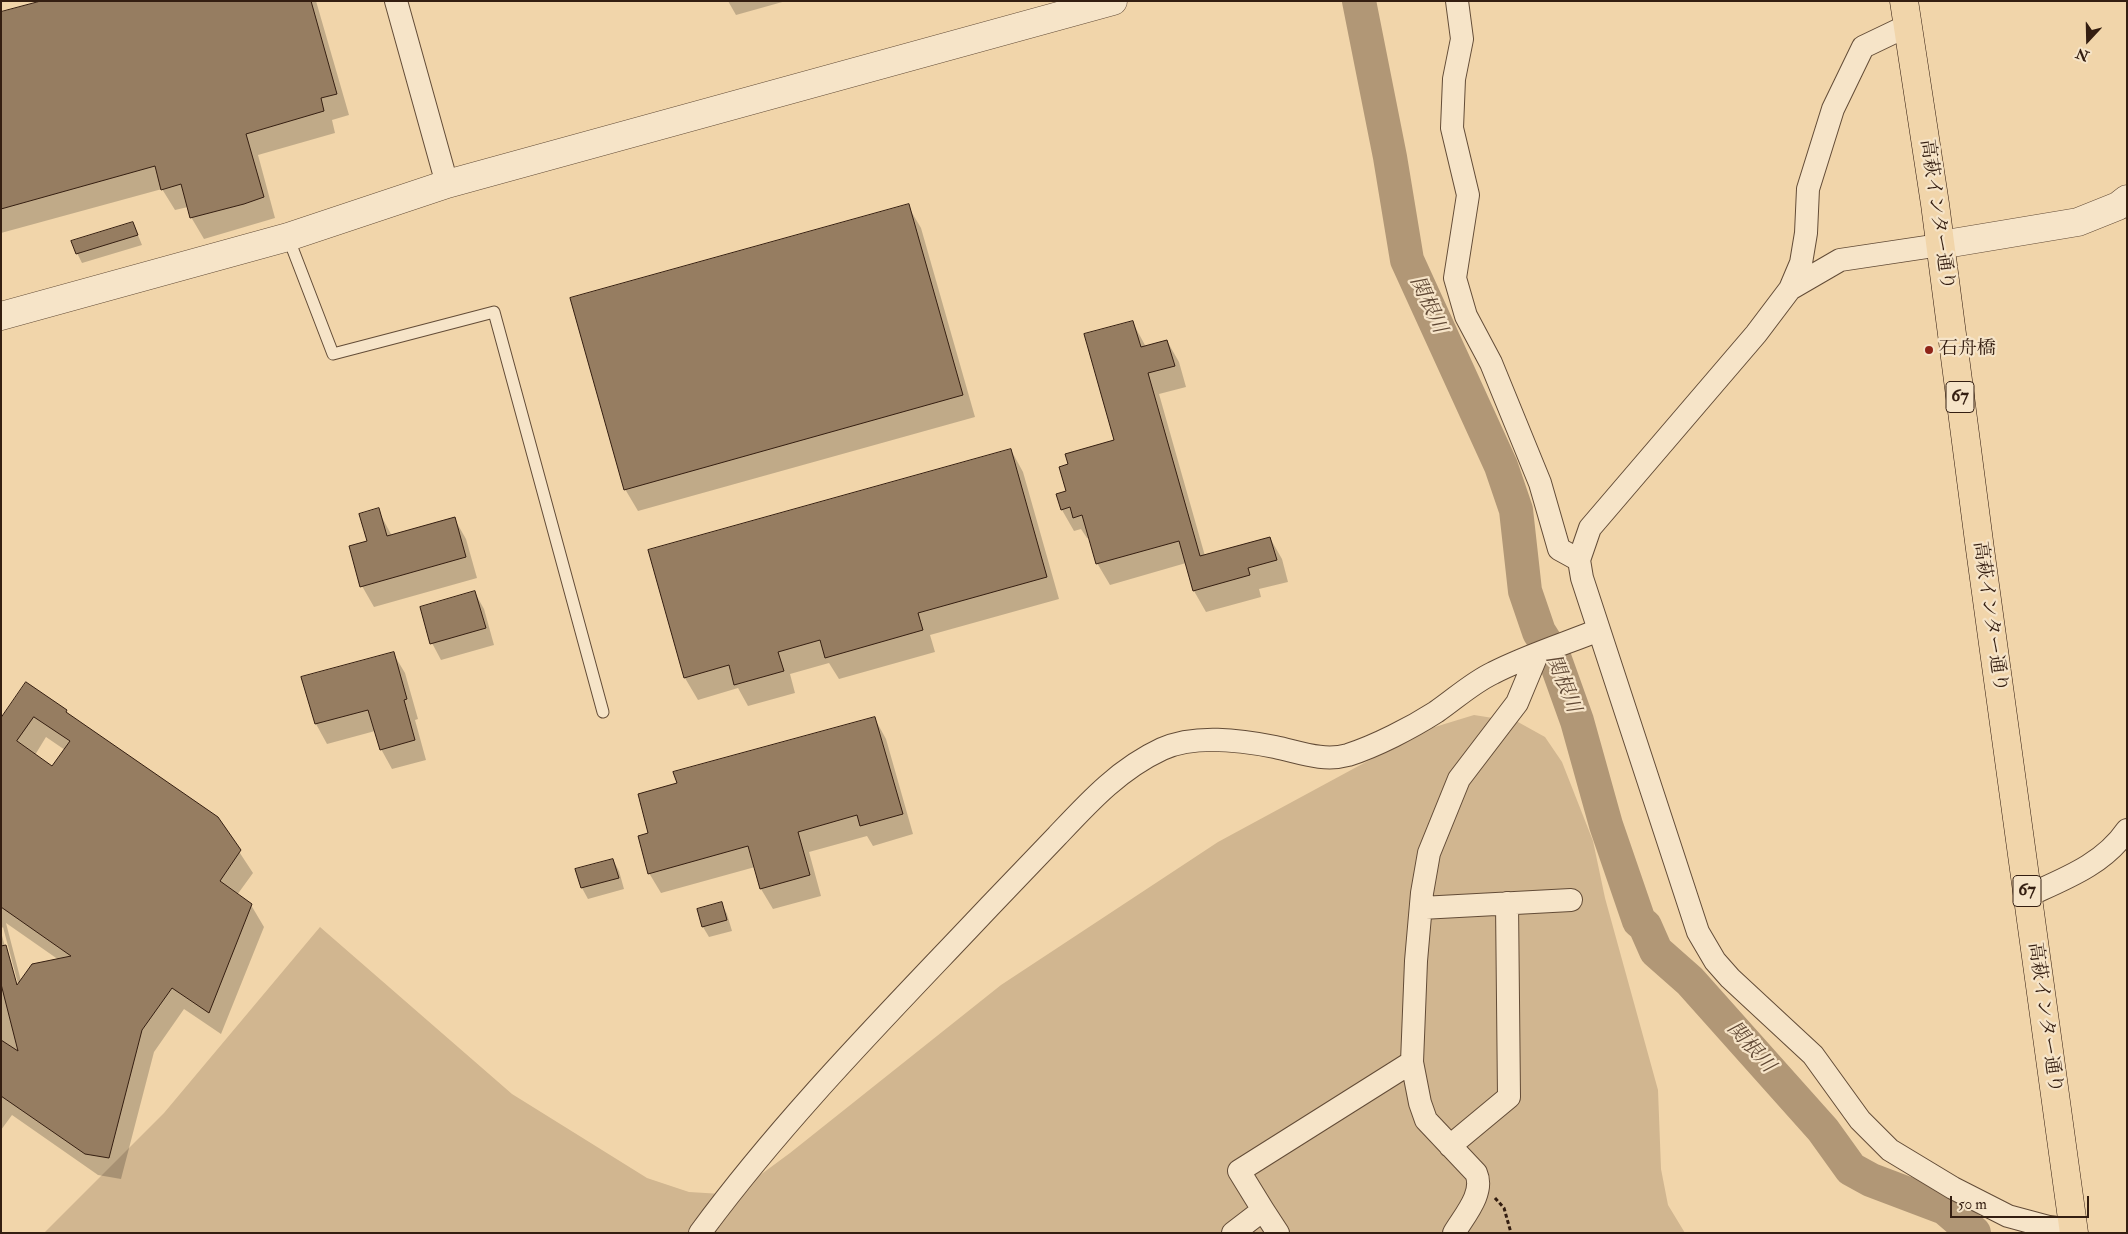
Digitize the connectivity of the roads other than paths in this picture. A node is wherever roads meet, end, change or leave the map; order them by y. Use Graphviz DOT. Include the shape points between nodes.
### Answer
graph roads {
  1 [pos="396,1"];
  2 [pos="1113,1"];
  3 [pos="1457,1"];
  4 [pos="1907,13"];
  5 [pos="446,184"];
  6 [pos="2127,199"];
  7 [pos="288,237"];
  8 [pos="1940,246"];
  9 [pos="1790,289"];
  10 [pos="1,316"];
  11 [pos="1579,560"];
  12 [pos="1599,630"];
  13 [pos="1538,655"];
  14 [pos="603,712"];
  15 [pos="2127,830"];
  16 [pos="2028,896"];
  17 [pos="1571,900"];
  18 [pos="1507,904"];
  19 [pos="1421,908"];
  20 [pos="1412,1062"];
  21 [pos="1450,1146"];
  22 [pos="1262,1210"];
  23 [pos="2074,1231"];
  24 [pos="700,1233"];
  25 [pos="1233,1233"];
  26 [pos="1278,1233"];
  27 [pos="1454,1233"];
  1 -- 5 [label="street"];
  2 -- 5 [label="street"];
  3 -- 11 [label="street" via="1462,40 1454,79 1452,128 1468,196 1455,278 1466,316 1491,363 1540,483 1559,549"];
  4 -- 8 [label="main road, 高萩インター通り / 67"];
  4 -- 9 [label="street" via="1863,47 1834,109 1808,189 1802,263"];
  5 -- 7 [label="street"];
  6 -- 8 [label="street" via="2118,206 2078,222"];
  7 -- 10 [label="street"];
  7 -- 14 [label="lane" via="333,354 494,312"];
  8 -- 9 [label="street" via="1840,260"];
  8 -- 16 [label="main road, 高萩インター通り / 67"];
  9 -- 11 [label="street" via="1756,334 1590,528"];
  11 -- 12 [label="street"];
  12 -- 13 [label="street"];
  12 -- 23 [label="street" via="1698,932 1715,961 1813,1055 1860,1120 1890,1150 2008,1216"];
  13 -- 19 [label="street" via="1517,704 1458,779 1428,853"];
  13 -- 24 [label="street" via="1492,673 1436,712 1346,755 1315,757 1235,740 1195,741 1166,747 1139,760 1112,780 1080,812 853,1051 731,1190"];
  15 -- 16 [label="street" via="2086,869"];
  16 -- 23 [label="main road, 高萩インター通り / 67"];
  17 -- 18 [label="street"];
  18 -- 19 [label="street"];
  18 -- 21 [label="street" via="1509,1097"];
  19 -- 20 [label="street"];
  20 -- 21 [label="street" via="1426,1120"];
  20 -- 22 [label="street" via="1239,1171"];
  21 -- 27 [label="street" via="1480,1181"];
  22 -- 25 [label="street"];
  22 -- 26 [label="street"];
}
